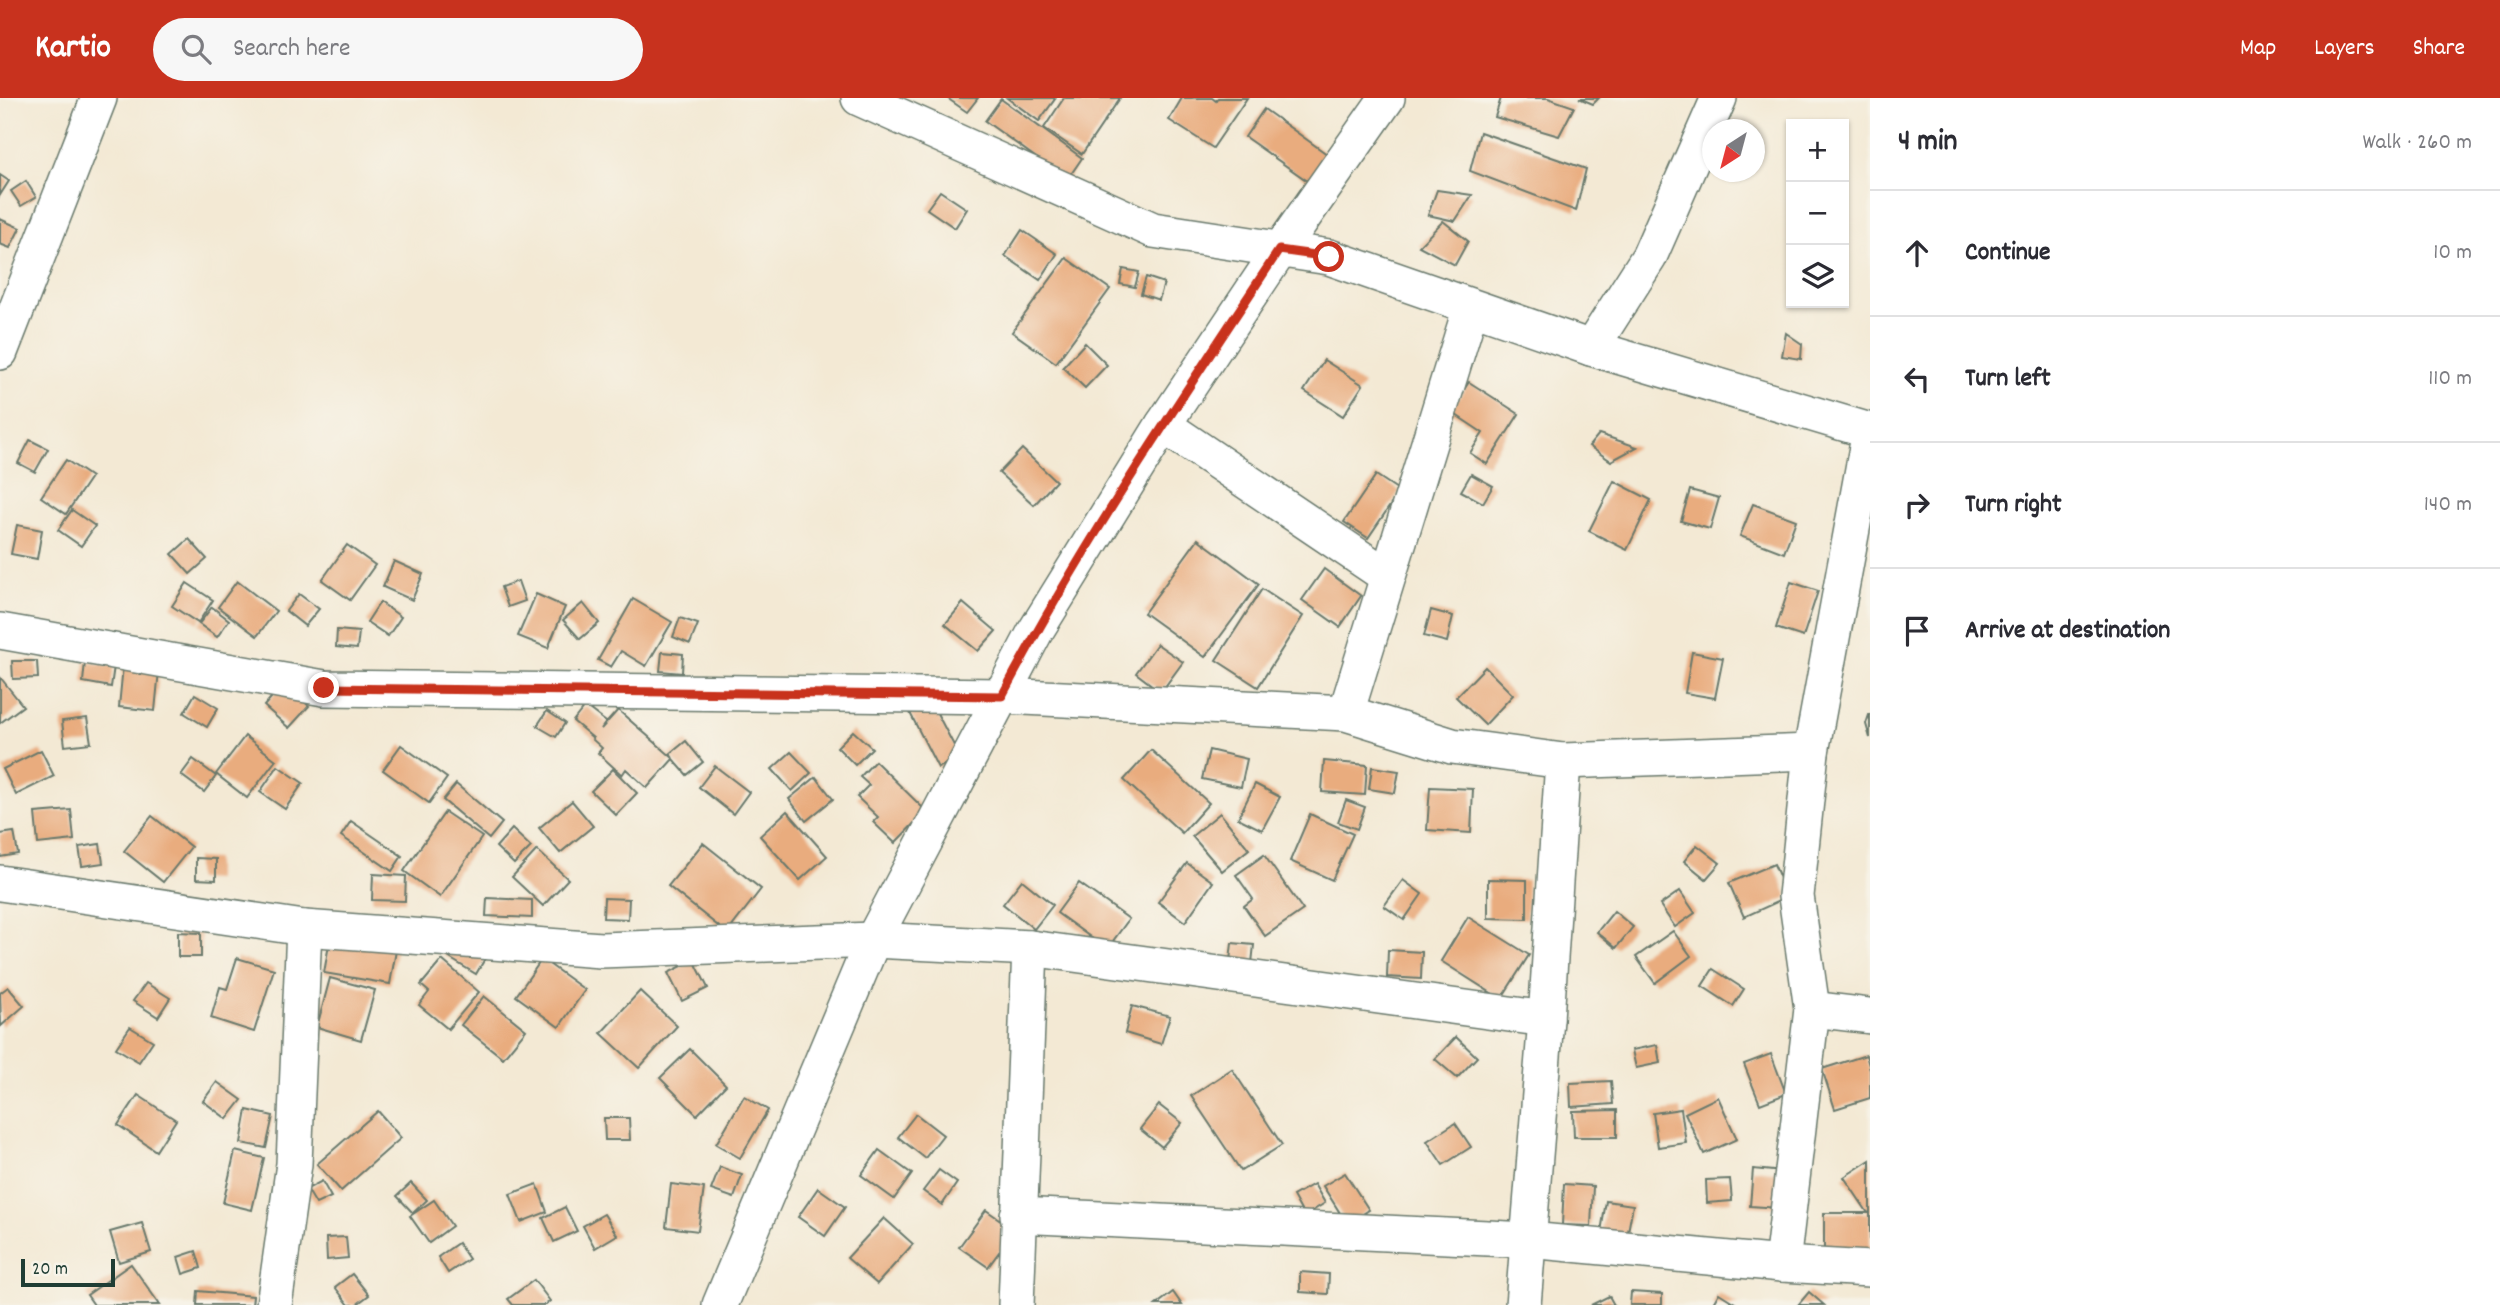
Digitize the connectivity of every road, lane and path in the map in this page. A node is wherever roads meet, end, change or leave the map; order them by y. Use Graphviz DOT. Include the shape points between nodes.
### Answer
graph roads {
  1 [pos="99,98"];
  2 [pos="859,98"];
  3 [pos="1387,98"];
  4 [pos="1719,98"];
  5 [pos="1279,250"];
  6 [pos="11,292"];
  7 [pos="1471,307"];
  8 [pos="1591,348"];
  9 [pos="0,352"];
  10 [pos="1163,425"];
  11 [pos="1870,431"];
  12 [pos="1387,576"];
  13 [pos="0,631"];
  14 [pos="1002,696"];
  15 [pos="1346,713"];
  16 [pos="1811,752"];
  17 [pos="1563,761"];
  18 [pos="0,883"];
  19 [pos="304,928"];
  20 [pos="873,940"];
  21 [pos="1030,948"];
  22 [pos="1812,1009"];
  23 [pos="1870,1016"];
  24 [pos="1546,1019"];
  25 [pos="1018,1215"];
  26 [pos="1529,1240"];
  27 [pos="1782,1264"];
  28 [pos="1870,1269"];
  29 [pos="274,1305"];
  30 [pos="720,1305"];
  31 [pos="1016,1305"];
  32 [pos="1523,1305"];
  1 -- 6 [label="street"];
  2 -- 5 [label="street" via="1153,230"];
  3 -- 5 [label="street"];
  4 -- 8 [label="street" via="1649,257"];
  5 -- 7 [label="street" via="1329,257"];
  5 -- 10 [label="street"];
  6 -- 9 [label="street"];
  7 -- 8 [label="street"];
  7 -- 12 [label="street"];
  8 -- 11 [label="street"];
  10 -- 12 [label="street"];
  10 -- 14 [label="street" via="1035,632"];
  11 -- 16 [label="street"];
  12 -- 15 [label="street"];
  13 -- 14 [label="street" via="324,688"];
  14 -- 15 [label="street"];
  14 -- 20 [label="street"];
  15 -- 17 [label="street" via="1452,746"];
  16 -- 17 [label="street"];
  16 -- 22 [label="street" via="1796,896"];
  17 -- 24 [label="street"];
  18 -- 19 [label="street"];
  19 -- 20 [label="street" via="601,950"];
  19 -- 29 [label="street" via="294,1164"];
  20 -- 21 [label="street"];
  20 -- 30 [label="street"];
  21 -- 24 [label="street"];
  21 -- 25 [label="street"];
  22 -- 23 [label="street"];
  22 -- 27 [label="street"];
  24 -- 26 [label="street"];
  25 -- 26 [label="street"];
  25 -- 31 [label="street"];
  26 -- 27 [label="street"];
  26 -- 32 [label="street"];
  27 -- 28 [label="street"];
}
